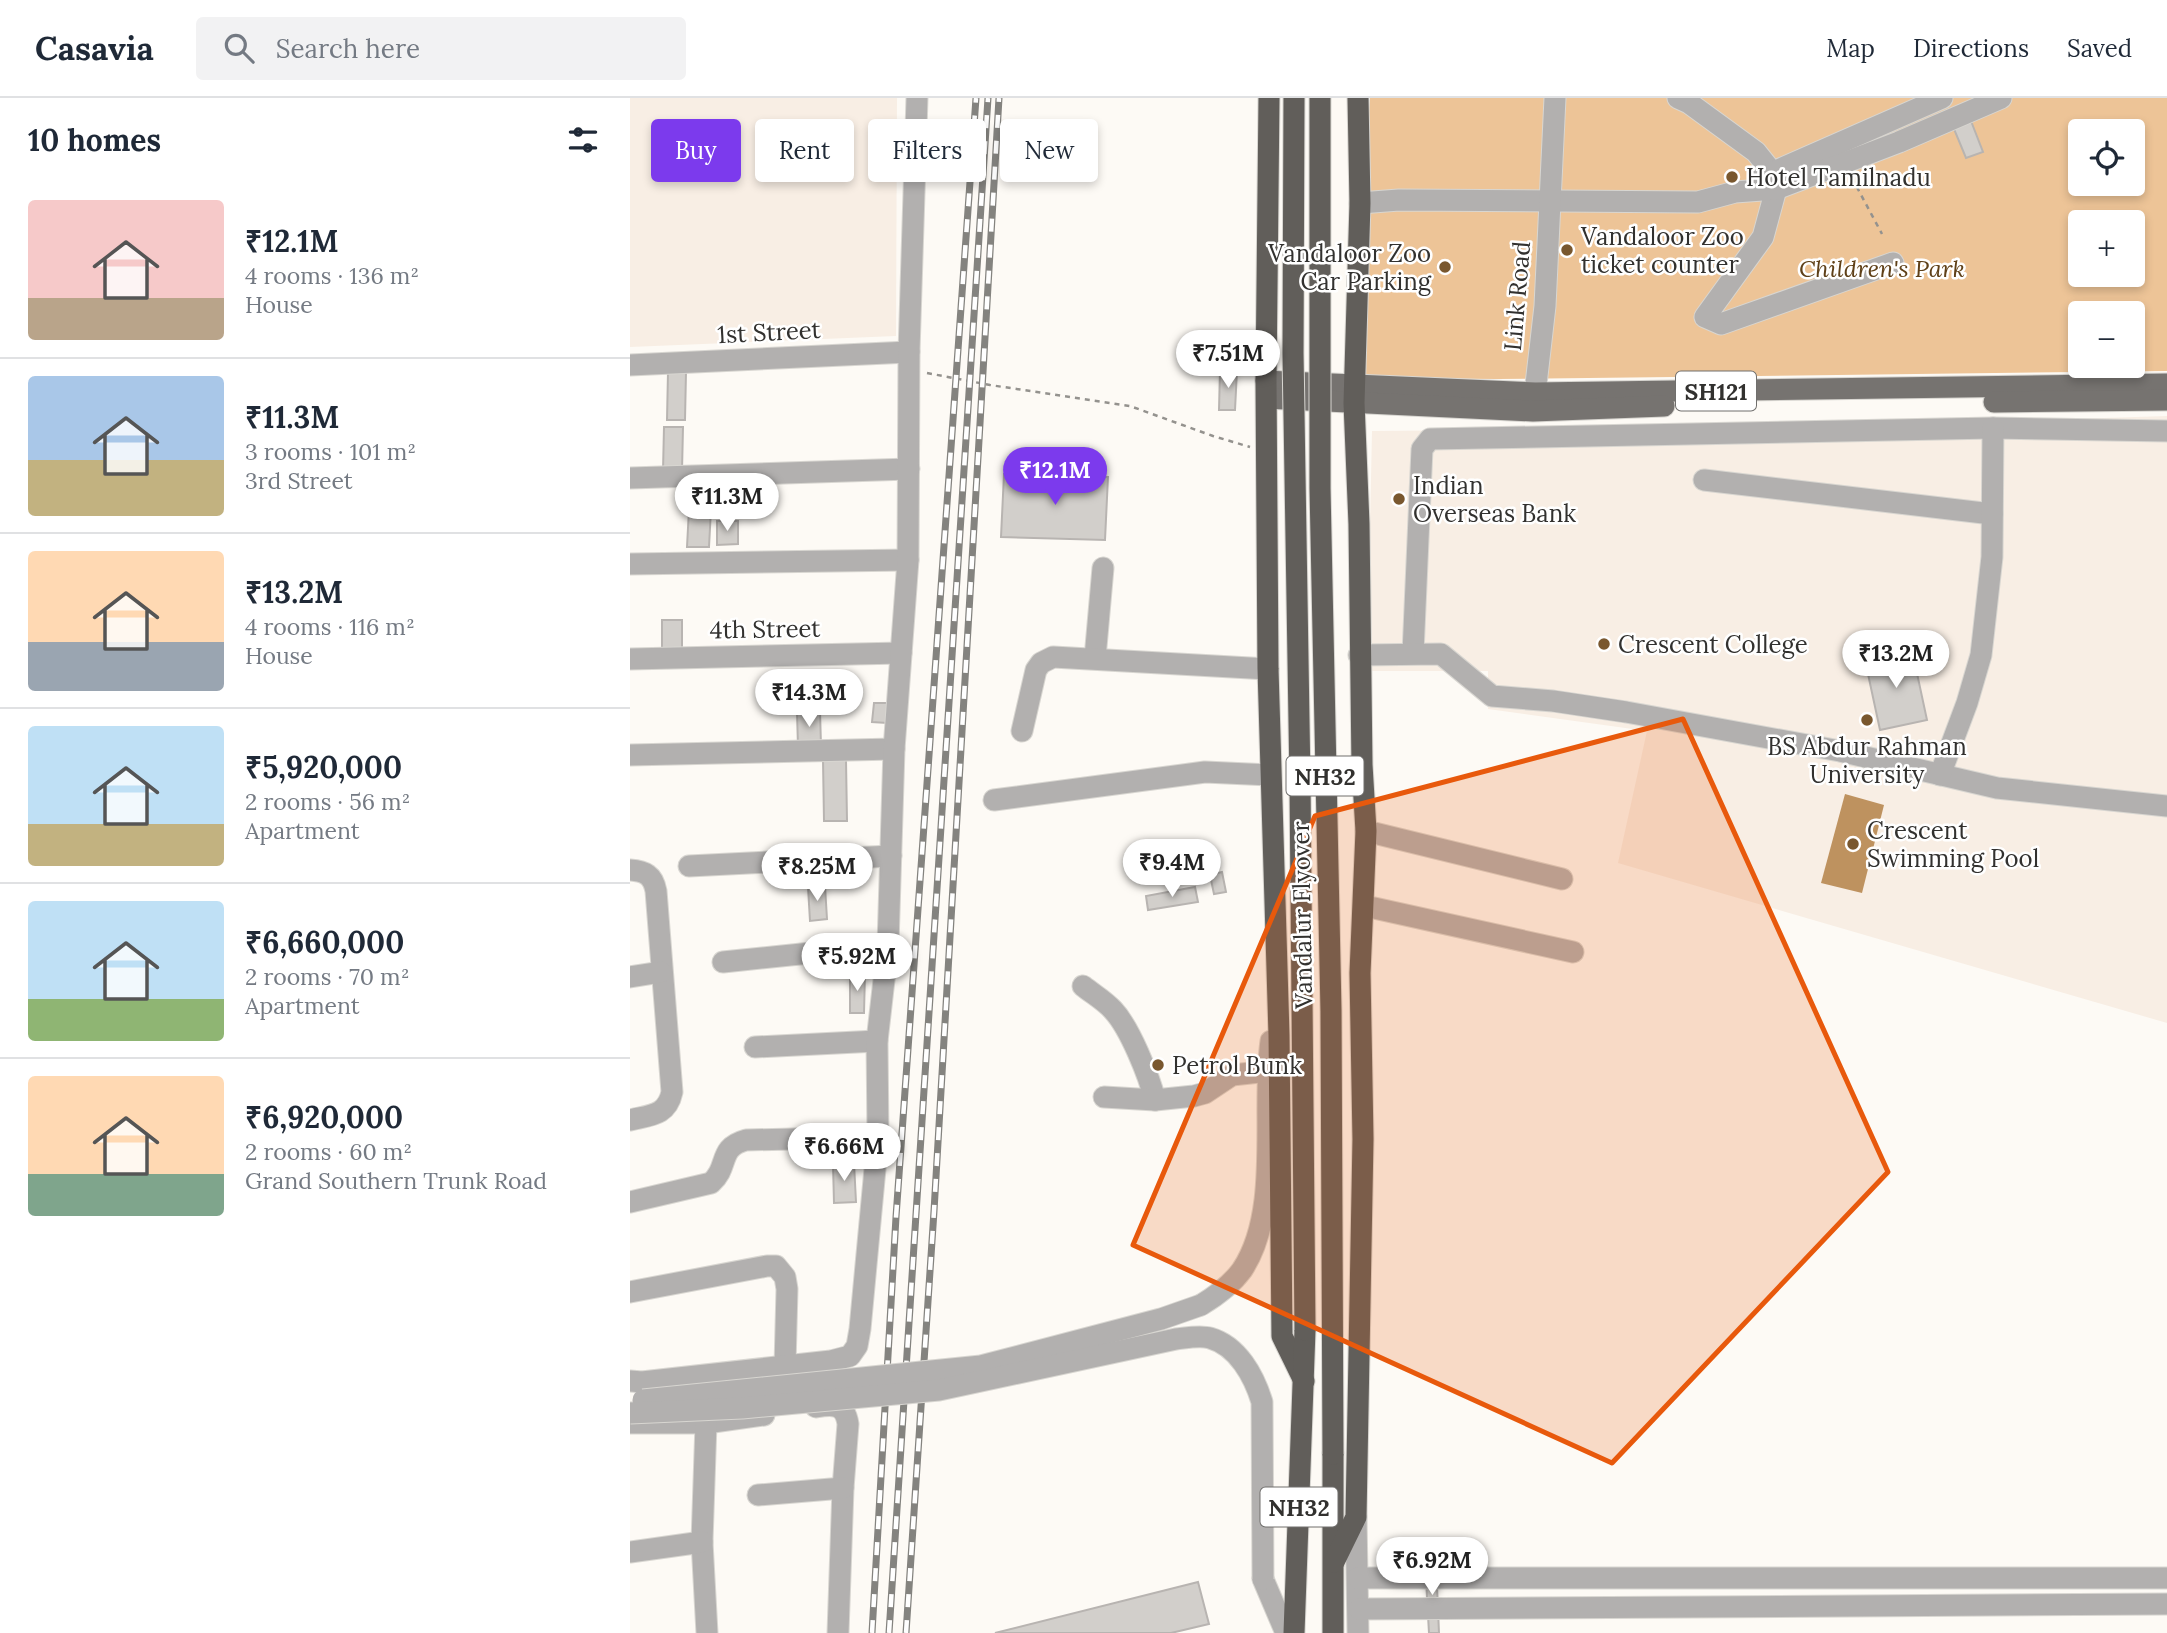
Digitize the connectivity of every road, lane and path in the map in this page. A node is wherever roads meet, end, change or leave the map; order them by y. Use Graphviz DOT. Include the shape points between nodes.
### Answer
graph roads {
  1 [pos="917,98"];
  2 [pos="1269,98"];
  3 [pos="1294,98"];
  4 [pos="1320,98"];
  5 [pos="1358,98"];
  6 [pos="1555,98"];
  7 [pos="1678,98"];
  8 [pos="1942,98"];
  9 [pos="2001,98"];
  10 [pos="1921,102"];
  11 [pos="1843,163"];
  12 [pos="1774,180"];
  13 [pos="1551,202"];
  14 [pos="1360,203"];
  15 [pos="1882,234"];
  16 [pos="1893,263"];
  17 [pos="909,357"];
  18 [pos="630,365"];
  19 [pos="2167,384"];
  20 [pos="1266,389"];
  21 [pos="1535,393"];
  22 [pos="1354,394"];
  23 [pos="2167,400"];
  24 [pos="1993,428"];
  25 [pos="2167,431"];
  26 [pos="1267,452"];
  27 [pos="909,469"];
  28 [pos="630,478"];
  29 [pos="1704,480"];
  30 [pos="1992,514"];
  31 [pos="908,560"];
  32 [pos="630,564"];
  33 [pos="1103,568"];
  34 [pos="901,653"];
  35 [pos="1413,653"];
  36 [pos="1359,655"];
  37 [pos="1095,658"];
  38 [pos="630,659"];
  39 [pos="1268,669"];
  40 [pos="1023,731"];
  41 [pos="894,750"];
  42 [pos="630,755"];
  43 [pos="1270,775"];
  44 [pos="1940,775"];
  45 [pos="994,800"];
  46 [pos="2167,806"];
  47 [pos="1366,831"];
  48 [pos="891,856"];
  49 [pos="689,866"];
  50 [pos="630,870"];
  51 [pos="1562,879"];
  52 [pos="1364,905"];
  53 [pos="888,946"];
  54 [pos="1573,952"];
  55 [pos="723,961"];
  56 [pos="661,972"];
  57 [pos="630,977"];
  58 [pos="1083,986"];
  59 [pos="1278,990"];
  60 [pos="877,1041"];
  61 [pos="755,1047"];
  62 [pos="1269,1071"];
  63 [pos="1104,1097"];
  64 [pos="1155,1100"];
  65 [pos="630,1120"];
  66 [pos="878,1137"];
  67 [pos="630,1202"];
  68 [pos="630,1292"];
  69 [pos="853,1352"];
  70 [pos="785,1366"];
  71 [pos="630,1381"];
  72 [pos="1304,1381"];
  73 [pos="630,1401"];
  74 [pos="844,1410"];
  75 [pos="630,1413"];
  76 [pos="630,1423"];
  77 [pos="706,1423"];
  78 [pos="843,1488"];
  79 [pos="758,1495"];
  80 [pos="1356,1517"];
  81 [pos="702,1542"];
  82 [pos="630,1552"];
  83 [pos="1334,1562"];
  84 [pos="1358,1578"];
  85 [pos="2118,1578"];
  86 [pos="2165,1578"];
  87 [pos="2166,1604"];
  88 [pos="2117,1605"];
  89 [pos="1359,1609"];
  90 [pos="701,1632"];
  91 [pos="838,1633"];
  92 [pos="1286,1633"];
  93 [pos="1294,1633"];
  94 [pos="1333,1633"];
  95 [pos="1358,1633"];
  1 -- 17 [label="street"];
  2 -- 20 [label="highway"];
  3 -- 72 [label="highway, Vandalur Flyover / NH32, bridge"];
  4 -- 83 [label="highway, Vandalur Flyover / NH32, bridge" via="1320,488 1331,1011"];
  5 -- 14 [label="highway"];
  6 -- 13 [label="street, Link Road"];
  7 -- 12 [label="street" via="1756,152"];
  8 -- 10 [label="street"];
  9 -- 11 [label="street"];
  10 -- 12 [label="street"];
  11 -- 12 [label="street"];
  11 -- 15 [label="path"];
  12 -- 13 [label="street" via="1698,202"];
  12 -- 16 [label="street" via="1763,237 1705,317 1720,324"];
  13 -- 14 [label="street"];
  13 -- 21 [label="street, Link Road"];
  14 -- 22 [label="highway"];
  17 -- 18 [label="street, 1st Street"];
  17 -- 26 [label="path" via="920,371 933,375 1130,406"];
  17 -- 27 [label="street"];
  19 -- 21 [label="main road, SH121"];
  20 -- 22 [label="main road, SH121"];
  20 -- 26 [label="highway"];
  21 -- 22 [label="main road, SH121"];
  22 -- 23 [label="main road, SH121" via="1533,411"];
  22 -- 36 [label="highway"];
  24 -- 25 [label="street"];
  24 -- 30 [label="street"];
  24 -- 35 [label="street" via="1430,439 1421,456"];
  26 -- 39 [label="highway"];
  27 -- 28 [label="street"];
  27 -- 31 [label="street"];
  29 -- 30 [label="street"];
  30 -- 44 [label="street" via="1981,655"];
  31 -- 32 [label="street"];
  31 -- 34 [label="street"];
  33 -- 37 [label="street"];
  34 -- 38 [label="street, 4th Street"];
  34 -- 41 [label="street"];
  35 -- 36 [label="street"];
  35 -- 44 [label="street" via="1441,653 1492,696 1626,712 1840,751"];
  36 -- 47 [label="highway"];
  37 -- 39 [label="street"];
  37 -- 40 [label="street" via="1053,657 1041,663"];
  39 -- 43 [label="highway"];
  41 -- 42 [label="street"];
  41 -- 48 [label="street"];
  43 -- 45 [label="street" via="1205,772"];
  43 -- 59 [label="highway"];
  44 -- 46 [label="street" via="1997,788"];
  47 -- 51 [label="street"];
  47 -- 52 [label="highway"];
  48 -- 49 [label="street"];
  48 -- 53 [label="street"];
  50 -- 56 [label="street" via="641,871 654,881"];
  52 -- 54 [label="street"];
  52 -- 80 [label="highway"];
  53 -- 55 [label="street"];
  53 -- 60 [label="street"];
  56 -- 57 [label="street"];
  56 -- 65 [label="street" via="670,1103 665,1109"];
  58 -- 64 [label="street" via="1122,1023"];
  59 -- 62 [label="street"];
  59 -- 72 [label="highway" via="1282,1336"];
  60 -- 61 [label="street"];
  60 -- 66 [label="street"];
  62 -- 64 [label="street" via="1232,1074 1205,1093"];
  62 -- 73 [label="street, bridge" via="1266,1199 1255,1241 1242,1270 1201,1306 981,1366"];
  63 -- 64 [label="street"];
  66 -- 67 [label="street" via="746,1140 726,1152 718,1177 711,1183"];
  66 -- 69 [label="street" via="860,1329"];
  68 -- 70 [label="street" via="776,1266 787,1289"];
  69 -- 70 [label="street" via="838,1359"];
  69 -- 74 [label="street"];
  70 -- 71 [label="street"];
  72 -- 93 [label="highway, NH32"];
  74 -- 77 [label="street" via="833,1405"];
  74 -- 78 [label="street" via="848,1424"];
  75 -- 92 [label="street, bridge" via="939,1391 1176,1339 1208,1337 1237,1354 1256,1381 1262,1402 1263,1579"];
  76 -- 77 [label="street"];
  77 -- 81 [label="street"];
  78 -- 79 [label="street"];
  78 -- 91 [label="street"];
  80 -- 83 [label="highway"];
  80 -- 84 [label="street"];
  81 -- 82 [label="street"];
  81 -- 90 [label="street"];
  83 -- 94 [label="highway, NH32"];
  84 -- 85 [label="street"];
  84 -- 89 [label="street"];
  85 -- 86 [label="street"];
  85 -- 88 [label="street"];
  86 -- 87 [label="street"];
  87 -- 88 [label="street"];
  88 -- 89 [label="street"];
  89 -- 95 [label="street"];
}
